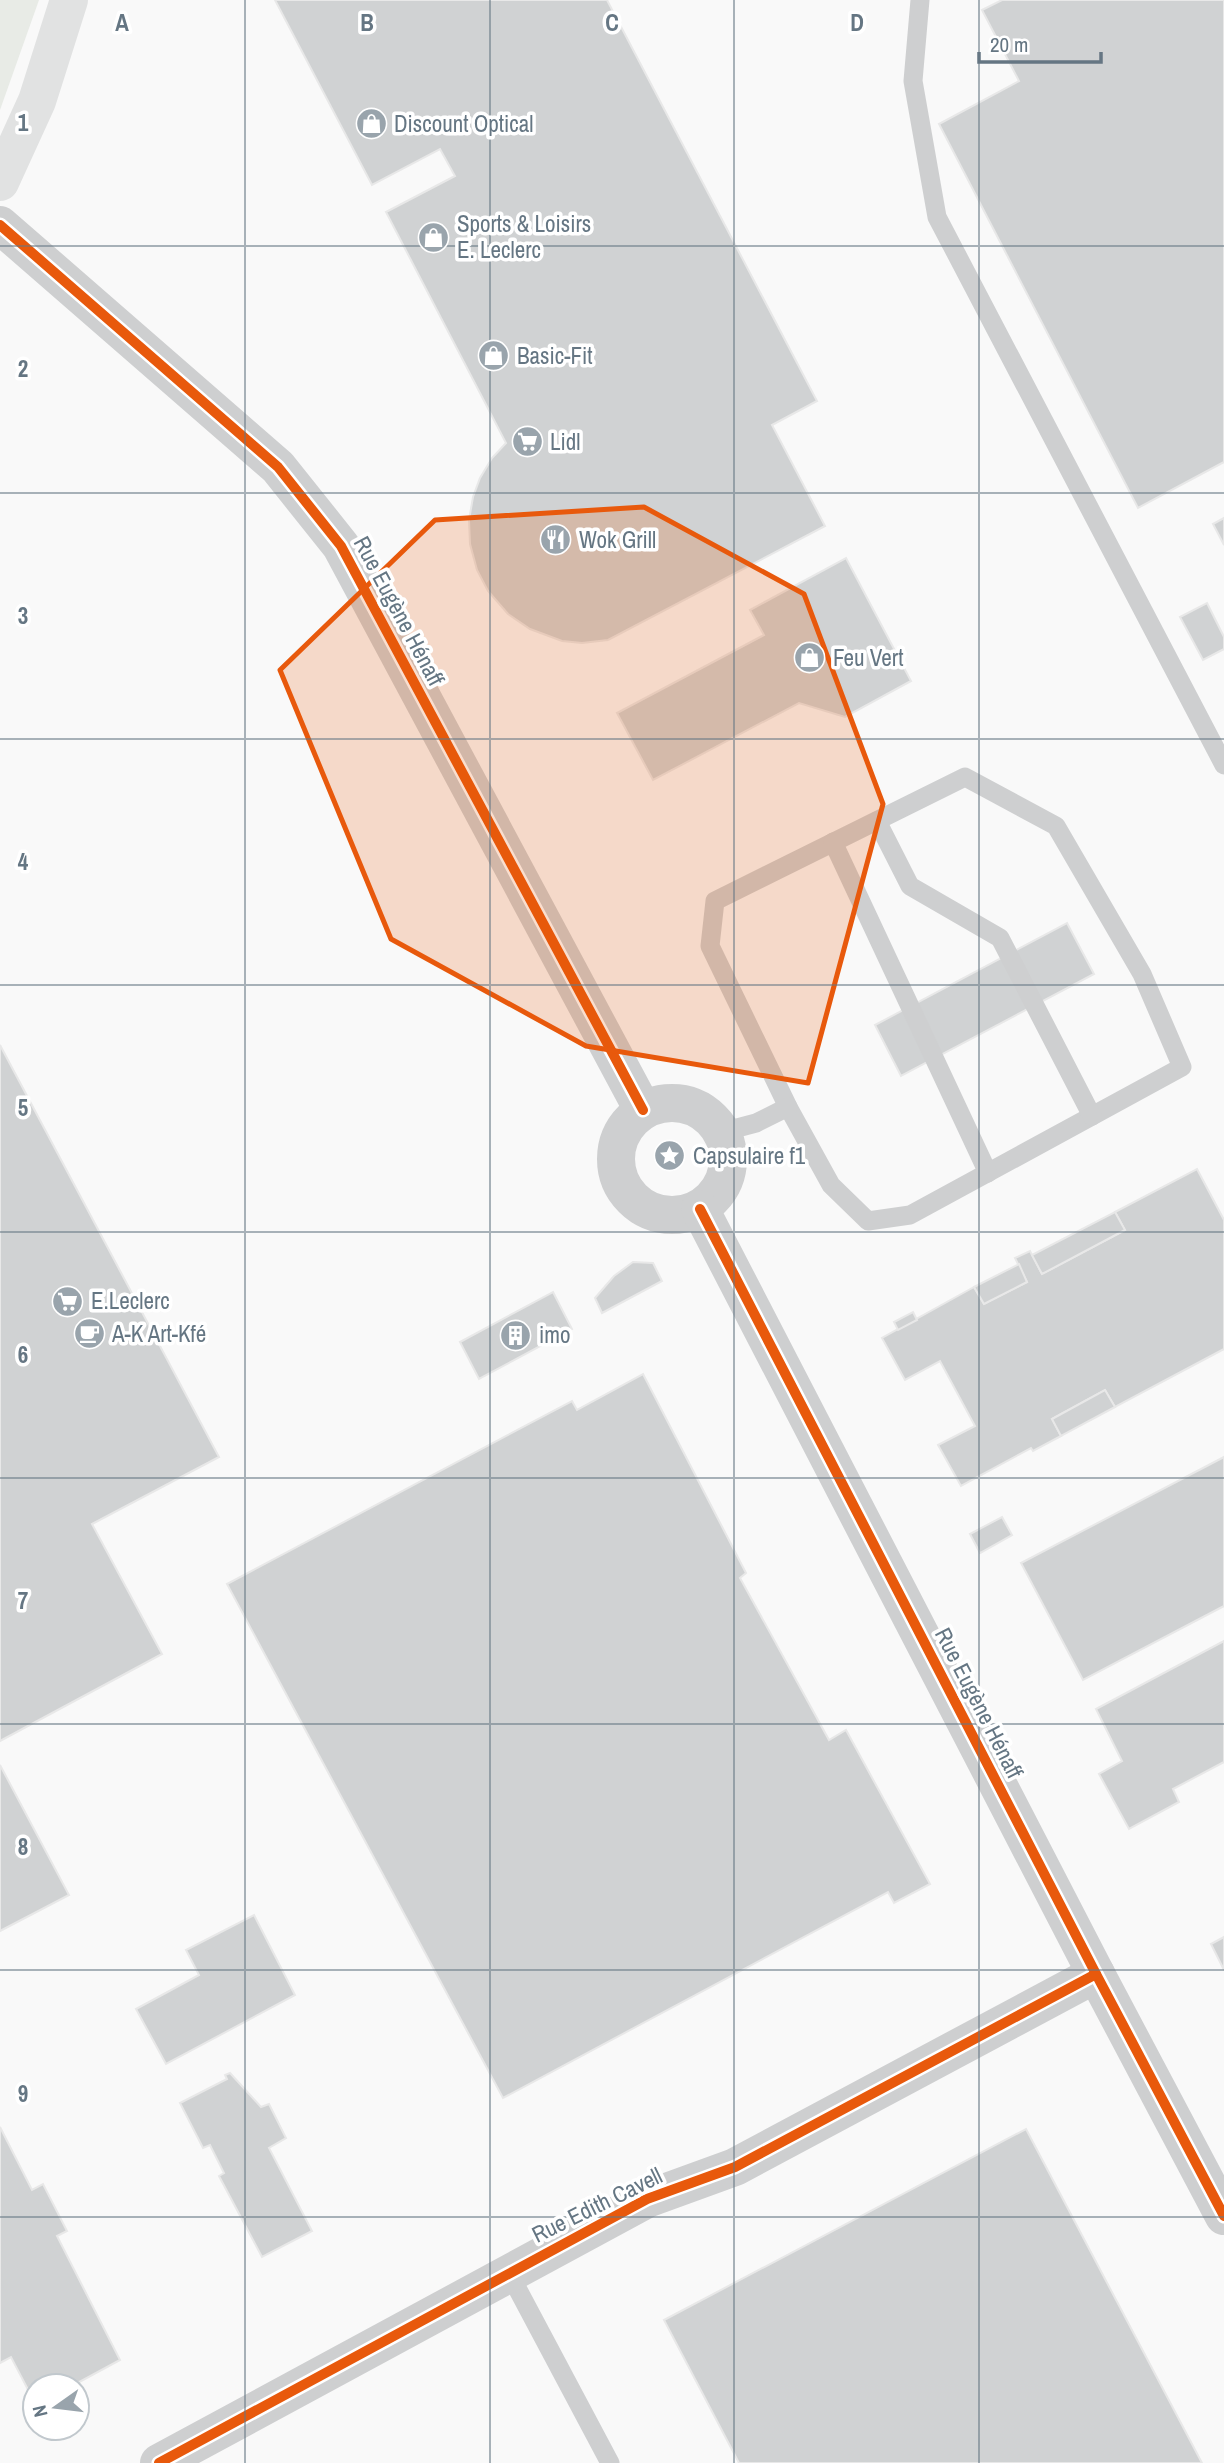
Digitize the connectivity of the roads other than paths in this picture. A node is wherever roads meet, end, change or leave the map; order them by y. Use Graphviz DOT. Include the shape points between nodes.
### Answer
graph roads {
  1 [pos="69,0"];
  2 [pos="920,0"];
  3 [pos="0,182"];
  4 [pos="0,225"];
  5 [pos="1224,765"];
  6 [pos="877,821"];
  7 [pos="833,842"];
  8 [pos="788,1107"];
  9 [pos="643,1110"];
  10 [pos="1092,1116"];
  11 [pos="722,1132"];
  12 [pos="988,1173"];
  13 [pos="700,1209"];
  14 [pos="1096,1975"];
  15 [pos="1224,2216"];
  16 [pos="509,2273"];
  17 [pos="199,2454"];
  18 [pos="159,2463"];
  19 [pos="610,2463"];
  1 -- 3 [label="main road" via="37,101"];
  2 -- 5 [label="lane" via="913,81 937,217"];
  4 -- 9 [label="street, Rue Eugène Hénaff" via="278,467 341,546"];
  6 -- 7 [label="lane"];
  6 -- 10 [label="lane" via="911,886 1000,938"];
  6 -- 10 [label="lane" via="965,777 1056,826 1142,974 1182,1068"];
  7 -- 8 [label="lane" via="715,901 710,946"];
  7 -- 12 [label="lane"];
  8 -- 11 [label="lane" via="756,1123"];
  8 -- 12 [label="lane" via="831,1185 868,1221 910,1215"];
  9 -- 11 [label="street" via="678,1102 710,1118"];
  9 -- 13 [label="street" via="620,1136 616,1153 622,1186 648,1210 683,1215"];
  10 -- 12 [label="lane"];
  11 -- 13 [label="street" via="727,1146 726,1175"];
  13 -- 14 [label="street, Rue Eugène Hénaff"];
  14 -- 15 [label="street, Rue Eugène Hénaff"];
  14 -- 16 [label="street, Rue Edith Cavell" via="735,2167 647,2199"];
  16 -- 17 [label="street, Rue Edith Cavell"];
  16 -- 19 [label="lane"];
  17 -- 18 [label="street, Rue Edith Cavell"];
}
